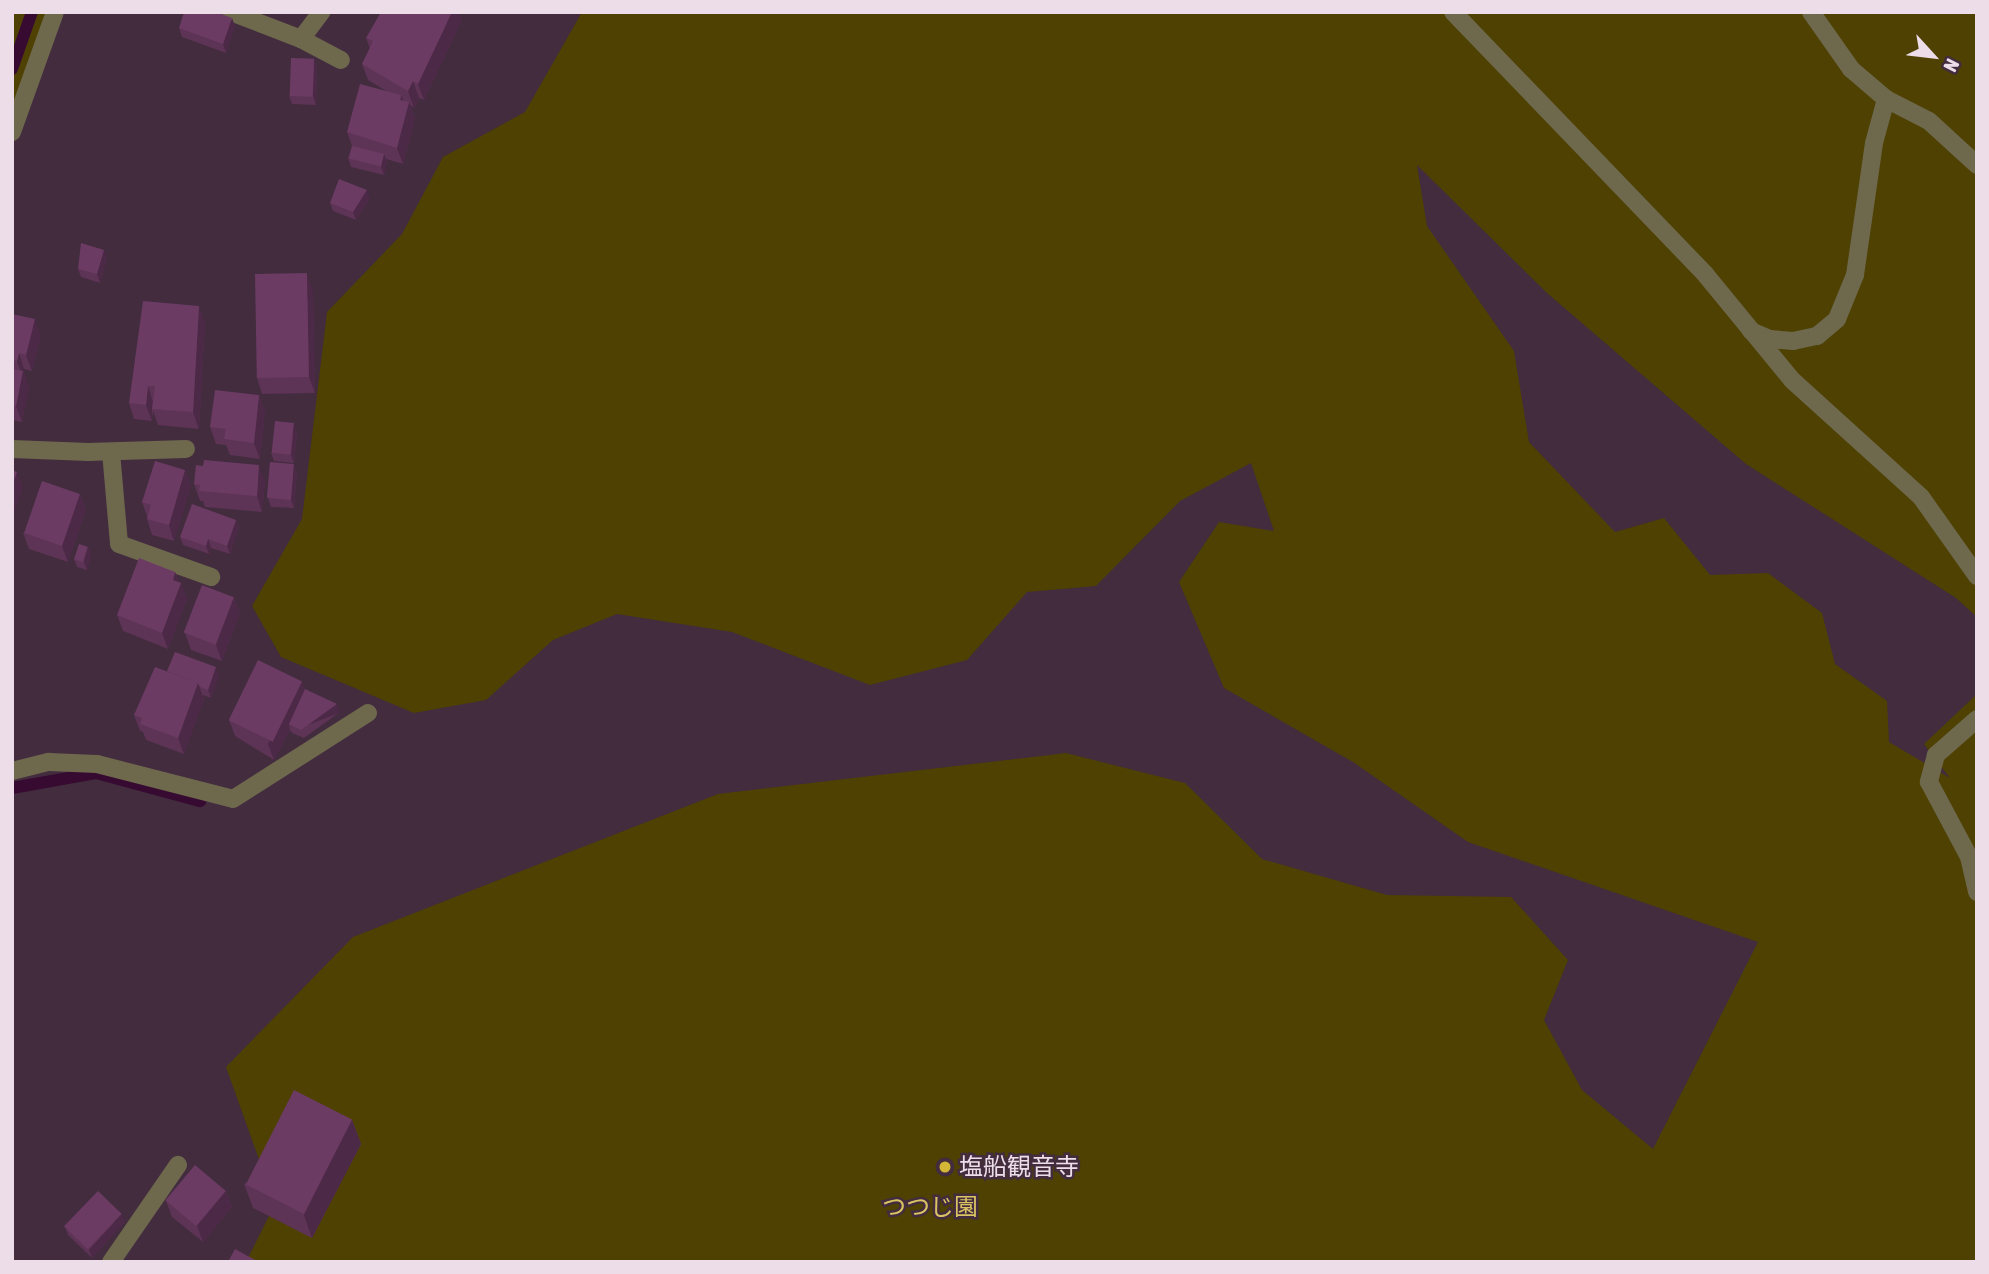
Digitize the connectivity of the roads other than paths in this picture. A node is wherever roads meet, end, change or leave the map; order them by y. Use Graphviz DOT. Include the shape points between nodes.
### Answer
graph roads {
  1 [pos="55,12"];
  2 [pos="230,12"];
  3 [pos="321,12"];
  4 [pos="1453,12"];
  5 [pos="1811,12"];
  6 [pos="301,39"];
  7 [pos="341,61"];
  8 [pos="1886,99"];
  9 [pos="12,132"];
  10 [pos="1977,165"];
  11 [pos="1750,331"];
  12 [pos="12,449"];
  13 [pos="186,449"];
  14 [pos="111,452"];
  15 [pos="1977,576"];
  16 [pos="211,577"];
  17 [pos="368,713"];
  18 [pos="1977,719"];
  19 [pos="12,771"];
  20 [pos="1977,892"];
  21 [pos="178,1165"];
  22 [pos="111,1262"];
  1 -- 9 [label="street"];
  2 -- 6 [label="street"];
  3 -- 6 [label="street"];
  4 -- 11 [label="street" via="1705,274"];
  5 -- 8 [label="street" via="1851,69"];
  6 -- 7 [label="street"];
  8 -- 10 [label="street" via="1929,121"];
  8 -- 11 [label="street" via="1874,143 1855,275 1837,319 1817,336 1793,341"];
  11 -- 15 [label="street" via="1792,380 1921,497"];
  12 -- 14 [label="street"];
  13 -- 14 [label="street"];
  14 -- 16 [label="street" via="119,544"];
  17 -- 19 [label="street" via="233,799 97,764 49,762"];
  18 -- 20 [label="street" via="1936,754 1929,782 1969,857"];
  21 -- 22 [label="street"];
}
